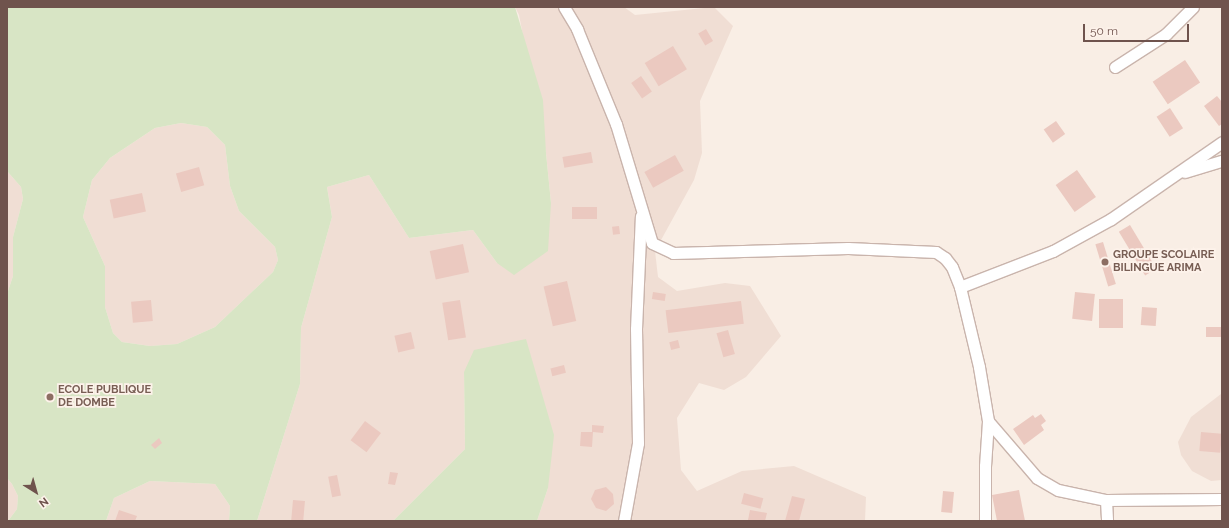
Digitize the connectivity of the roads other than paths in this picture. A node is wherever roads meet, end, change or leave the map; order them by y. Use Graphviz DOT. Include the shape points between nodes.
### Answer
graph roads {
  1 [pos="564,7"];
  2 [pos="1193,7"];
  3 [pos="1115,67"];
  4 [pos="1222,142"];
  5 [pos="1222,161"];
  6 [pos="1175,175"];
  7 [pos="641,210"];
  8 [pos="960,287"];
  9 [pos="988,421"];
  10 [pos="1222,499"];
  11 [pos="1106,500"];
  12 [pos="624,521"];
  13 [pos="985,521"];
  14 [pos="1107,521"];
  1 -- 7 [label="street" via="577,29 616,124"];
  2 -- 3 [label="street" via="1166,34"];
  4 -- 6 [label="street"];
  5 -- 6 [label="street"];
  6 -- 8 [label="street" via="1111,219 1053,251"];
  7 -- 8 [label="street" via="652,243 673,253 848,248 936,252 952,267"];
  7 -- 12 [label="street" via="636,329 638,443"];
  8 -- 9 [label="street" via="979,366"];
  9 -- 11 [label="street" via="1037,478 1058,490"];
  9 -- 13 [label="street"];
  10 -- 11 [label="street"];
  11 -- 14 [label="street"];
}
